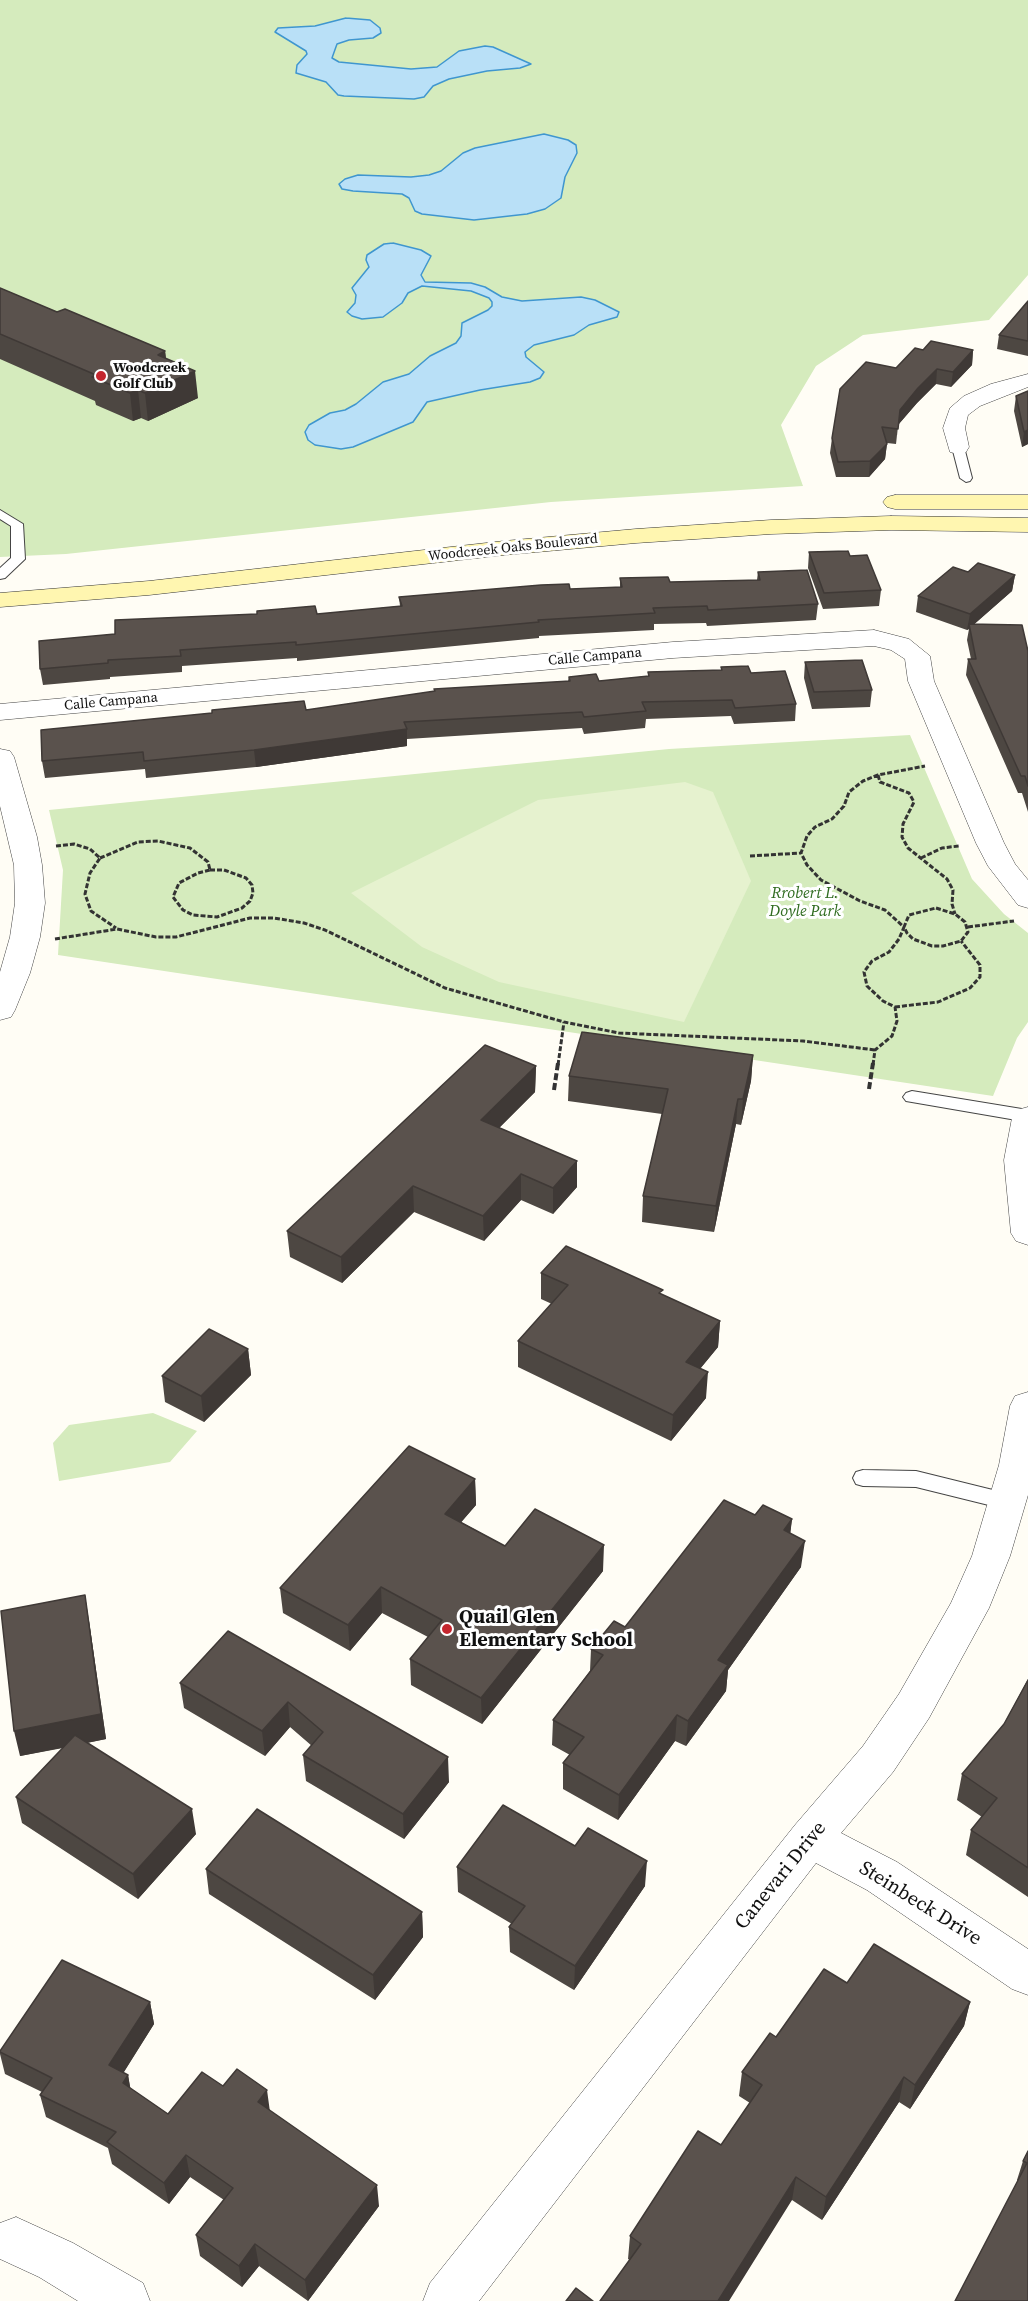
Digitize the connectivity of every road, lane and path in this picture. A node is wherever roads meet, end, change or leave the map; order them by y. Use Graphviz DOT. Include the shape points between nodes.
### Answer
graph roads {
  1 [pos="1028,381"];
  2 [pos="958,447"];
  3 [pos="966,478"];
  4 [pos="1028,502"];
  5 [pos="0,514"];
  6 [pos="1028,525"];
  7 [pos="0,577"];
  8 [pos="0,600"];
  9 [pos="0,712"];
  10 [pos="0,757"];
  11 [pos="956,763"];
  12 [pos="878,775"];
  13 [pos="23,837"];
  14 [pos="990,843"];
  15 [pos="801,853"];
  16 [pos="750,856"];
  17 [pos="100,858"];
  18 [pos="921,858"];
  19 [pos="210,870"];
  20 [pos="1025,909"];
  21 [pos="956,914"];
  22 [pos="217,917"];
  23 [pos="218,927"];
  24 [pos="904,927"];
  25 [pos="968,927"];
  26 [pos="117,928"];
  27 [pos="25,937"];
  28 [pos="961,941"];
  29 [pos="8,972"];
  30 [pos="895,1007"];
  31 [pos="0,1010"];
  32 [pos="564,1022"];
  33 [pos="875,1050"];
  34 [pos="869,1089"];
  35 [pos="554,1090"];
  36 [pos="912,1097"];
  37 [pos="1028,1117"];
  38 [pos="1028,1233"];
  39 [pos="1028,1406"];
  40 [pos="863,1478"];
  41 [pos="1018,1505"];
  42 [pos="810,1838"];
  43 [pos="1028,1974"];
  44 [pos="16,2241"];
  45 [pos="125,2301"];
  46 [pos="448,2301"];
  1 -- 2 [label="street" via="972,401 958,413 954,428"];
  2 -- 3 [label="lane"];
  4 -- 7 [label="main road, Woodcreek Oaks Boulevard" via="882,502 637,515 144,568"];
  5 -- 7 [label="lane" via="17,524 18,559"];
  6 -- 8 [label="main road, Woodcreek Oaks Boulevard" via="771,527 636,536 173,586"];
  9 -- 11 [label="street, Calle Campana" via="673,650 874,638 900,644 917,656 921,681"];
  10 -- 13 [label="street"];
  11 -- 12 [label="path"];
  11 -- 14 [label="street, Calle Campana"];
  12 -- 15 [label="path" via="849,792 844,806 832,819 807,836"];
  12 -- 18 [label="path" via="880,782 909,793 914,802 903,824 902,837"];
  13 -- 17 [label="path" via="57,846 74,844 90,849"];
  13 -- 27 [label="street" via="30,903"];
  14 -- 18 [label="path" via="942,848"];
  14 -- 20 [label="street, Calle Campana"];
  15 -- 16 [label="path"];
  15 -- 24 [label="path" via="821,880 885,910"];
  17 -- 19 [label="path" via="138,842 158,841 190,848 208,862"];
  17 -- 26 [label="path" via="90,873 85,894 91,911"];
  18 -- 21 [label="path" via="947,879"];
  19 -- 22 [label="path" via="236,873 252,885 250,901"];
  19 -- 22 [label="path" via="179,883 173,897 193,915"];
  20 -- 25 [label="path" via="1001,925"];
  21 -- 24 [label="path" via="925,909 909,915"];
  21 -- 25 [label="path"];
  22 -- 23 [label="path"];
  23 -- 26 [label="path" via="176,937 156,937"];
  23 -- 32 [label="path" via="250,918 304,923 445,988"];
  24 -- 28 [label="path" via="922,943 943,946"];
  24 -- 30 [label="path" via="889,952 872,961 864,972 867,986"];
  25 -- 28 [label="path"];
  26 -- 27 [label="path" via="60,939"];
  27 -- 29 [label="street"];
  28 -- 30 [label="path" via="980,965 980,977 970,988 938,1002"];
  29 -- 31 [label="street"];
  30 -- 33 [label="path" via="897,1021 892,1036"];
  32 -- 33 [label="path" via="619,1033 803,1041"];
  32 -- 35 [label="path"];
  33 -- 34 [label="path"];
  36 -- 37 [label="lane"];
  37 -- 38 [label="street" via="1021,1160"];
  39 -- 41 [label="street, Canevari Drive" via="1018,1465"];
  40 -- 41 [label="lane" via="916,1479"];
  41 -- 42 [label="street, Canevari Drive" via="969,1608 920,1696 878,1759"];
  42 -- 43 [label="street, Steinbeck Drive" via="882,1876"];
  42 -- 46 [label="street, Canevari Drive"];
  44 -- 45 [label="street"];
}
